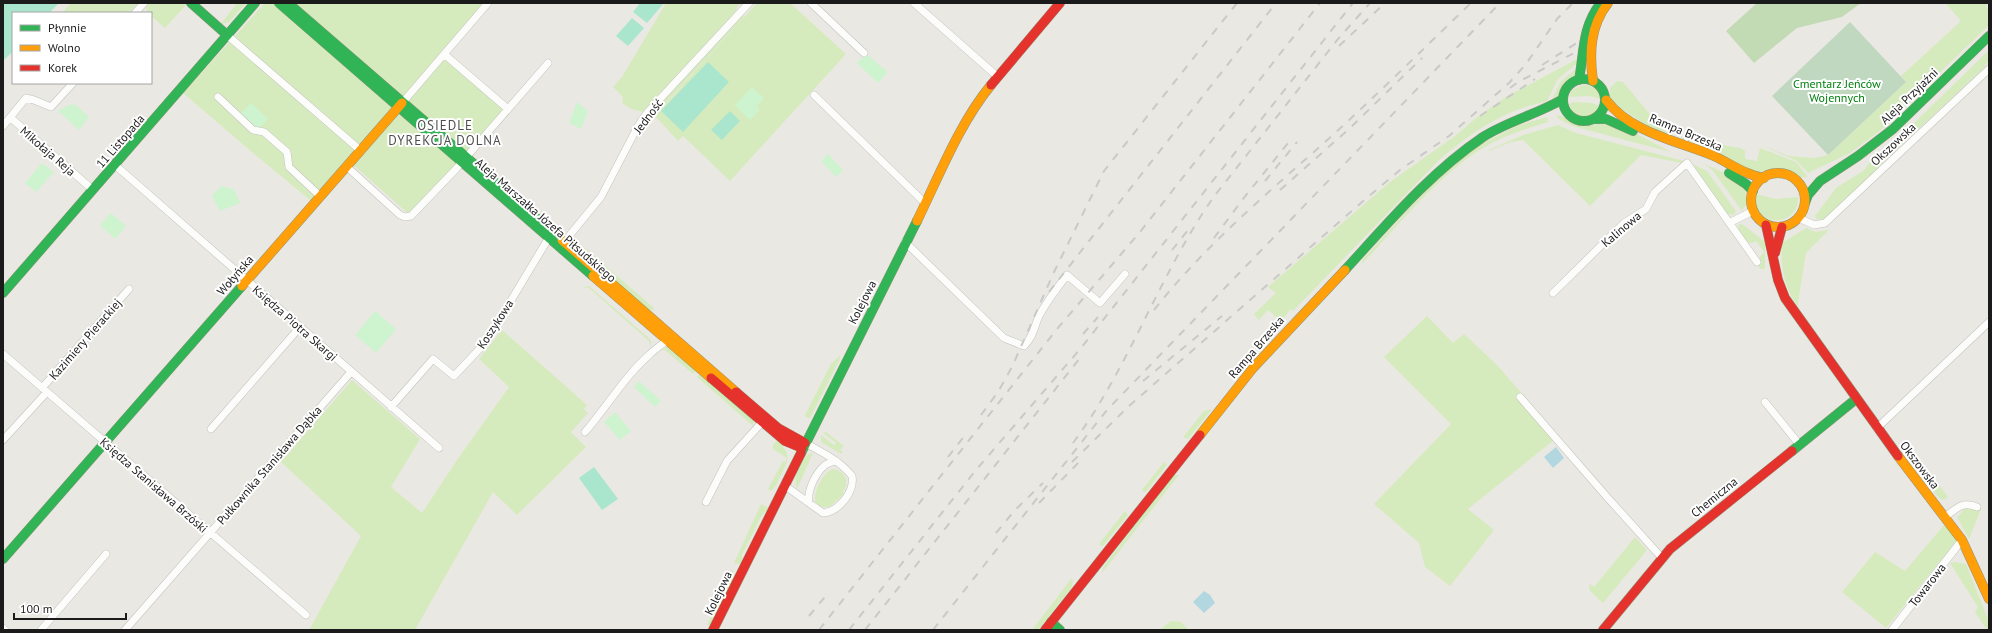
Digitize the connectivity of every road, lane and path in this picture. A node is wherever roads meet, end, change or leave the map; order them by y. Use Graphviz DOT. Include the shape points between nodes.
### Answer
graph roads {
  1 [pos="144,3"];
  2 [pos="191,3"];
  3 [pos="255,3"];
  4 [pos="279,3"];
  5 [pos="288,3"];
  6 [pos="749,3"];
  7 [pos="811,3"];
  8 [pos="914,3"];
  9 [pos="1060,3"];
  10 [pos="1601,3"];
  11 [pos="1608,3"];
  12 [pos="487,5"];
  13 [pos="136,12"];
  14 [pos="227,35"];
  15 [pos="1989,36"];
  16 [pos="864,53"];
  17 [pos="444,54"];
  18 [pos="548,63"];
  19 [pos="1989,69"];
  20 [pos="998,77"];
  21 [pos="1579,80"];
  22 [pos="1592,81"];
  23 [pos="72,84"];
  24 [pos="814,95"];
  25 [pos="218,97"];
  26 [pos="1563,99"];
  27 [pos="1606,100"];
  28 [pos="400,104"];
  29 [pos="508,108"];
  30 [pos="1567,113"];
  31 [pos="11,118"];
  32 [pos="1521,118"];
  33 [pos="1595,119"];
  34 [pos="3,126"];
  35 [pos="360,150"];
  36 [pos="464,160"];
  37 [pos="115,165"];
  38 [pos="346,166"];
  39 [pos="1841,167"];
  40 [pos="1764,178"];
  41 [pos="1793,178"];
  42 [pos="93,190"];
  43 [pos="1753,191"];
  44 [pos="320,196"];
  45 [pos="925,203"];
  46 [pos="1753,211"];
  47 [pos="1802,211"];
  48 [pos="1729,223"];
  49 [pos="1766,225"];
  50 [pos="1782,227"];
  51 [pos="551,235"];
  52 [pos="564,242"];
  53 [pos="905,242"];
  54 [pos="1774,258"];
  55 [pos="1757,262"];
  56 [pos="1124,274"];
  57 [pos="246,280"];
  58 [pos="129,289"];
  59 [pos="3,293"];
  60 [pos="1553,293"];
  61 [pos="1989,322"];
  62 [pos="300,327"];
  63 [pos="669,337"];
  64 [pos="3,354"];
  65 [pos="351,372"];
  66 [pos="44,390"];
  67 [pos="1520,397"];
  68 [pos="1856,399"];
  69 [pos="1766,402"];
  70 [pos="391,407"];
  71 [pos="764,419"];
  72 [pos="1877,428"];
  73 [pos="211,429"];
  74 [pos="585,432"];
  75 [pos="3,440"];
  76 [pos="104,443"];
  77 [pos="1799,444"];
  78 [pos="803,446"];
  79 [pos="439,448"];
  80 [pos="836,461"];
  81 [pos="784,485"];
  82 [pos="706,502"];
  83 [pos="809,503"];
  84 [pos="1978,507"];
  85 [pos="1944,517"];
  86 [pos="210,533"];
  87 [pos="1962,540"];
  88 [pos="106,554"];
  89 [pos="1662,558"];
  90 [pos="3,559"];
  91 [pos="1989,599"];
  92 [pos="306,615"];
  93 [pos="1051,622"];
  94 [pos="40,630"];
  95 [pos="125,630"];
  96 [pos="713,630"];
  97 [pos="1045,630"];
  98 [pos="1060,630"];
  99 [pos="1603,630"];
  100 [pos="1892,630"];
  1 -- 13 [label="street"];
  2 -- 14 [label="main road"];
  3 -- 14 [label="main road, 11 Listopada"];
  4 -- 28 [label="main road, Aleja Marszałka Józefa Piłsudskiego"];
  5 -- 28 [label="main road, Aleja Marszałka Józefa Piłsudskiego"];
  6 -- 52 [label="street, Jedność" via="647,113 601,197"];
  7 -- 16 [label="street"];
  8 -- 20 [label="street"];
  9 -- 20 [label="main road, Kolejowa"];
  10 -- 21 [label="main road" via="1588,22"];
  11 -- 22 [label="main road" via="1598,15 1593,32"];
  12 -- 17 [label="street, Wołyńska"];
  14 -- 35 [label="street"];
  14 -- 37 [label="main road, 11 Listopada"];
  15 -- 39 [label="main road, Aleja Przyjaźni" via="1890,132"];
  17 -- 28 [label="street, Wołyńska"];
  17 -- 29 [label="street"];
  18 -- 29 [label="street"];
  19 -- 47 [label="street, Okszowska" via="1829,220 1821,225 1810,222"];
  20 -- 45 [label="main road, Kolejowa" via="972,111"];
  21 -- 22 [label="main road"];
  21 -- 26 [label="main road" via="1568,87"];
  22 -- 27 [label="main road" via="1603,90"];
  23 -- 31 [label="street" via="51,107 26,98"];
  24 -- 45 [label="street"];
  25 -- 44 [label="street" via="253,130 264,132 287,152 289,167"];
  26 -- 30 [label="main road"];
  26 -- 32 [label="main road, Rampa Brzeska" via="1553,106"];
  27 -- 33 [label="main road" via="1603,110"];
  27 -- 40 [label="main road, Rampa Brzeska" via="1614,112 1650,130 1714,156 1751,176"];
  28 -- 35 [label="main road, Wołyńska"];
  28 -- 36 [label="main road, Aleja Marszałka Józefa Piłsudskiego"];
  29 -- 36 [label="street"];
  30 -- 32 [label="main road, Rampa Brzeska"];
  30 -- 33 [label="main road" via="1580,121"];
  31 -- 34 [label="street, Mikołaja Reja"];
  31 -- 42 [label="street, Mikołaja Reja"];
  32 -- 93 [label="main road, Rampa Brzeska" via="1485,136 1444,167 1288,328 1257,362"];
  33 -- 43 [label="main road, Rampa Brzeska" via="1612,121 1663,145 1715,165 1738,178"];
  35 -- 38 [label="main road, Wołyńska"];
  36 -- 38 [label="street" via="411,216 405,217"];
  36 -- 51 [label="main road, Aleja Marszałka Józefa Piłsudskiego"];
  37 -- 42 [label="main road, 11 Listopada"];
  37 -- 57 [label="street, Księdza Piotra Skargi"];
  38 -- 44 [label="main road, Wołyńska"];
  39 -- 41 [label="main road, Aleja Przyjaźni" via="1805,180"];
  39 -- 47 [label="main road, Aleja Przyjaźni" via="1810,190"];
  40 -- 41 [label="main road" via="1778,173"];
  40 -- 43 [label="main road" via="1757,183"];
  41 -- 47 [label="main road" via="1804,193"];
  42 -- 59 [label="main road, 11 Listopada"];
  43 -- 46 [label="main road"];
  44 -- 57 [label="main road, Wołyńska"];
  45 -- 53 [label="main road, Kolejowa"];
  46 -- 48 [label="street"];
  46 -- 49 [label="main road"];
  47 -- 50 [label="main road" via="1791,224"];
  48 -- 55 [label="street"];
  48 -- 60 [label="street, Kalinowa" via="1686,163 1655,192 1646,209 1624,223"];
  49 -- 50 [label="main road"];
  49 -- 54 [label="main road, Okszowska"];
  50 -- 54 [label="main road, Okszowska"];
  51 -- 52 [label="main road, Aleja Marszałka Józefa Piłsudskiego"];
  51 -- 63 [label="main road, Aleja Marszałka Józefa Piłsudskiego"];
  51 -- 70 [label="street, Koszykowa" via="486,342 464,367 454,376 433,359"];
  52 -- 63 [label="main road, Aleja Marszałka Józefa Piłsudskiego"];
  53 -- 56 [label="street" via="1004,338 1024,346 1034,333 1047,301 1067,275 1100,303"];
  53 -- 78 [label="main road, Kolejowa"];
  54 -- 68 [label="main road, Okszowska" via="1777,282 1784,298"];
  57 -- 62 [label="street, Księdza Piotra Skargi"];
  57 -- 76 [label="main road, Wołyńska"];
  58 -- 66 [label="street, Kazimiery Pierackiej"];
  61 -- 72 [label="street"];
  62 -- 65 [label="street, Księdza Piotra Skargi"];
  62 -- 73 [label="street"];
  63 -- 71 [label="main road, Aleja Marszałka Józefa Piłsudskiego"];
  63 -- 74 [label="street" via="650,354"];
  64 -- 66 [label="street, Księdza Stanisława Brzóski"];
  65 -- 70 [label="street, Księdza Piotra Skargi"];
  65 -- 86 [label="street, Pułkownika Stanisława Dąbka"];
  66 -- 75 [label="street, Kazimiery Pierackiej"];
  66 -- 76 [label="street, Księdza Stanisława Brzóski"];
  67 -- 89 [label="street"];
  68 -- 72 [label="main road, Okszowska"];
  68 -- 77 [label="main road, Chemiczna"];
  69 -- 77 [label="street"];
  70 -- 79 [label="street, Księdza Piotra Skargi"];
  71 -- 78 [label="main road, Aleja Marszałka Józefa Piłsudskiego"];
  71 -- 82 [label="street" via="727,461"];
  72 -- 85 [label="main road, Okszowska"];
  76 -- 86 [label="street, Księdza Stanisława Brzóski"];
  76 -- 90 [label="main road, Wołyńska"];
  77 -- 89 [label="main road, Chemiczna"];
  78 -- 80 [label="street"];
  78 -- 81 [label="main road, Kolejowa"];
  80 -- 83 [label="street" via="825,465 820,471 809,493"];
  80 -- 83 [label="street" via="852,476 853,481 848,495 839,506 828,513"];
  81 -- 83 [label="street"];
  81 -- 96 [label="main road, Kolejowa"];
  84 -- 85 [label="street" via="1960,505"];
  85 -- 87 [label="main road, Okszowska"];
  86 -- 92 [label="street, Księdza Stanisława Brzóski"];
  86 -- 95 [label="street, Pułkownika Stanisława Dąbka"];
  87 -- 91 [label="main road, Okszowska"];
  87 -- 100 [label="street, Towarowa"];
  88 -- 94 [label="street"];
  89 -- 99 [label="main road, Chemiczna"];
  93 -- 97 [label="main road, Rampa Brzeska"];
  93 -- 98 [label="main road"];
}
